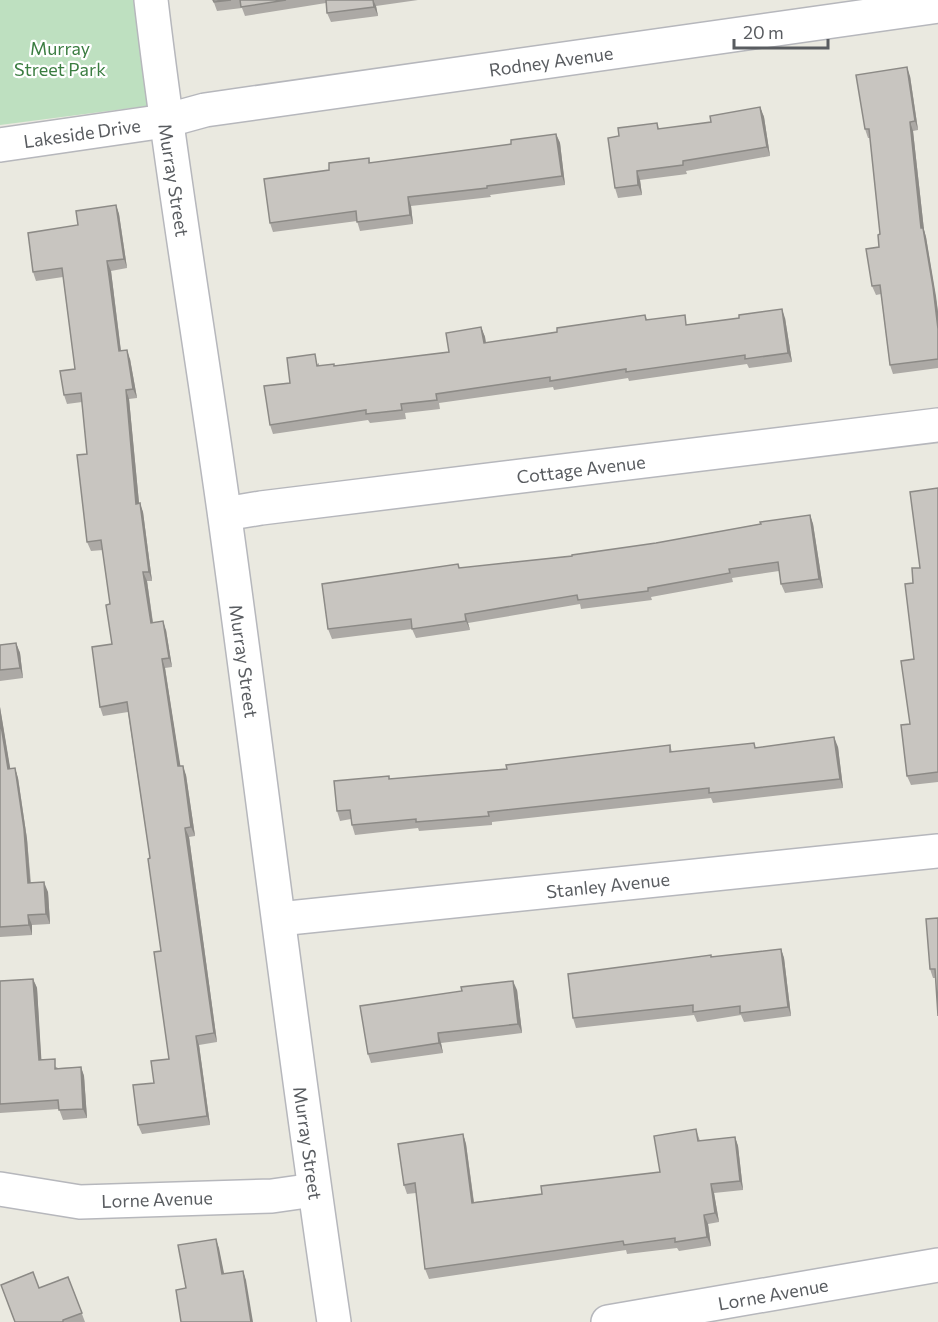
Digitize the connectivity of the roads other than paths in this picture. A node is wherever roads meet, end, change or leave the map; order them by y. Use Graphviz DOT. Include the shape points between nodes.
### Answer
graph roads {
  1 [pos="151,0"];
  2 [pos="938,6"];
  3 [pos="165,121"];
  4 [pos="0,145"];
  5 [pos="938,424"];
  6 [pos="225,514"];
  7 [pos="938,851"];
  8 [pos="279,919"];
  9 [pos="0,1189"];
  10 [pos="314,1190"];
  11 [pos="938,1265"];
  12 [pos="334,1322"];
  13 [pos="608,1322"];
  1 -- 3 [label="street, Murray Street"];
  2 -- 3 [label="street, Rodney Avenue" via="206,110"];
  3 -- 4 [label="street, Lakeside Drive"];
  3 -- 6 [label="street, Murray Street"];
  5 -- 6 [label="street, Cottage Avenue"];
  6 -- 8 [label="street, Murray Street"];
  7 -- 8 [label="street, Stanley Avenue"];
  8 -- 10 [label="street, Murray Street"];
  9 -- 10 [label="street, Lorne Avenue" via="80,1202 272,1196"];
  10 -- 12 [label="street, Murray Street"];
  11 -- 13 [label="street, Lorne Avenue"];
}
